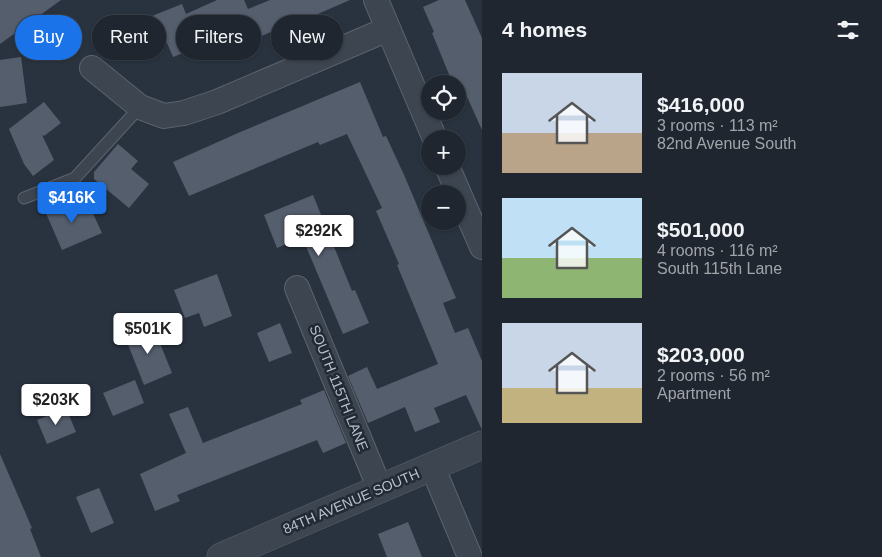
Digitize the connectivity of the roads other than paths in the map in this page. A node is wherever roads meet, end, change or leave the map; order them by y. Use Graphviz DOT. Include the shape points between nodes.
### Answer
graph roads {
  1 [pos="376,0"];
  2 [pos="388,29"];
  3 [pos="92,68"];
  4 [pos="140,107"];
  5 [pos="431,130"];
  6 [pos="451,175"];
  7 [pos="24,198"];
  8 [pos="482,247"];
  9 [pos="297,288"];
  10 [pos="482,445"];
  11 [pos="432,466"];
  12 [pos="380,489"];
  13 [pos="221,557"];
  14 [pos="470,557"];
  1 -- 2 [label="street"];
  2 -- 4 [label="street" via="184,113 164,116"];
  2 -- 5 [label="street"];
  3 -- 4 [label="street"];
  4 -- 7 [label="lane" via="75,178"];
  6 -- 8 [label="street"];
  9 -- 12 [label="street, SOUTH 115TH LANE"];
  10 -- 11 [label="street, 84TH AVENUE SOUTH"];
  11 -- 12 [label="street, 84TH AVENUE SOUTH"];
  11 -- 14 [label="street"];
  12 -- 13 [label="street, 84TH AVENUE SOUTH"];
}
